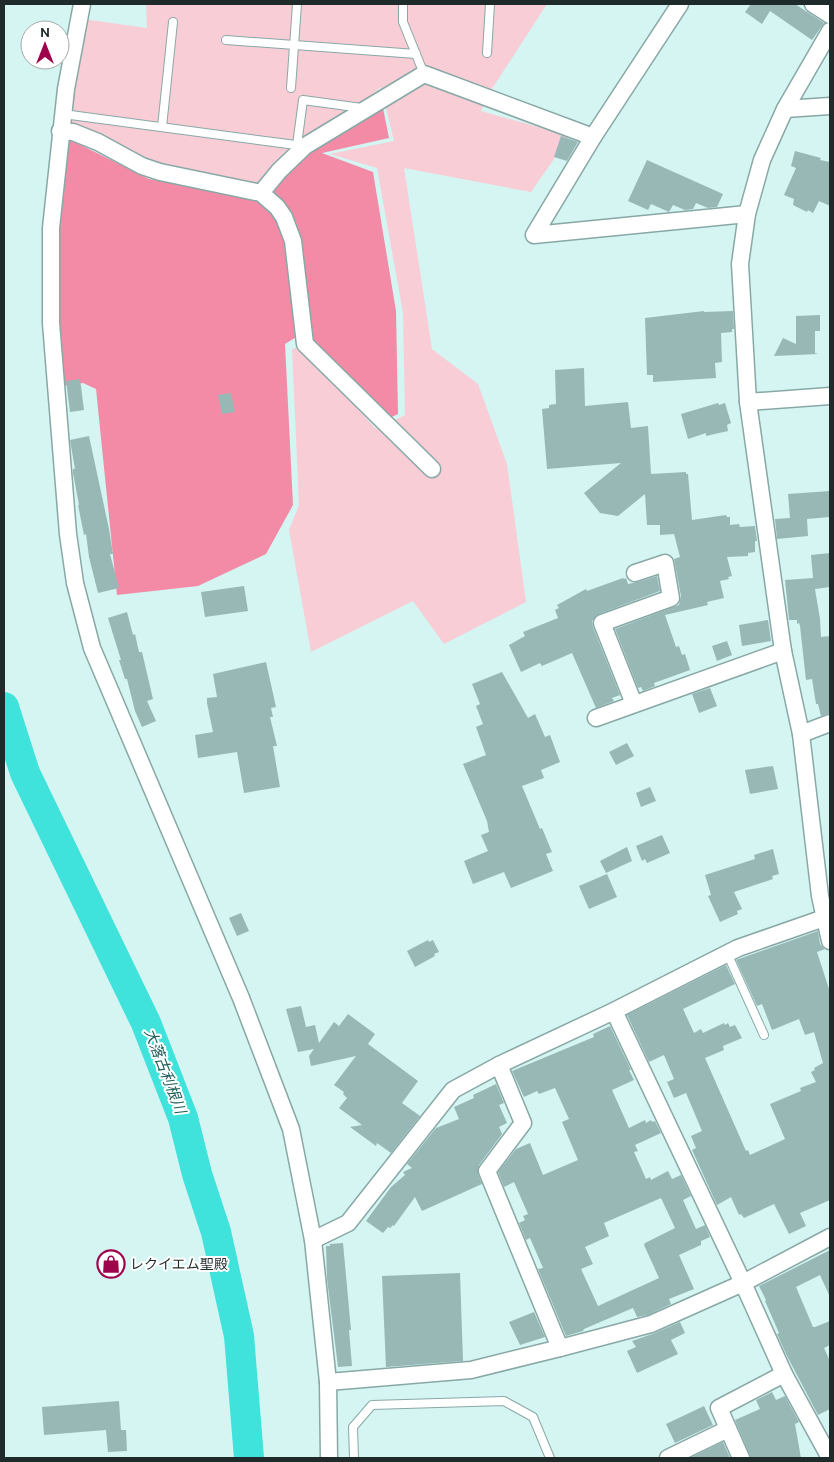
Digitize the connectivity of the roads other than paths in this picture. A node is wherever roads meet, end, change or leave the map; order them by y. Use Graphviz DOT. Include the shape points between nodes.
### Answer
graph roads {
  1 [pos="82,4"];
  2 [pos="297,4"];
  3 [pos="403,4"];
  4 [pos="490,4"];
  5 [pos="680,4"];
  6 [pos="813,4"];
  7 [pos="830,15"];
  8 [pos="173,22"];
  9 [pos="830,31"];
  10 [pos="226,40"];
  11 [pos="294,45"];
  12 [pos="487,53"];
  13 [pos="416,54"];
  14 [pos="424,74"];
  15 [pos="291,88"];
  16 [pos="830,106"];
  17 [pos="367,109"];
  18 [pos="785,109"];
  19 [pos="63,114"];
  20 [pos="162,127"];
  21 [pos="60,131"];
  22 [pos="593,137"];
  23 [pos="301,145"];
  24 [pos="261,193"];
  25 [pos="747,214"];
  26 [pos="830,396"];
  27 [pos="748,402"];
  28 [pos="432,469"];
  29 [pos="635,573"];
  30 [pos="783,650"];
  31 [pos="634,704"];
  32 [pos="596,718"];
  33 [pos="830,723"];
  34 [pos="801,734"];
  35 [pos="824,918"];
  36 [pos="830,940"];
  37 [pos="727,953"];
  38 [pos="614,1011"];
  39 [pos="764,1035"];
  40 [pos="499,1065"];
  41 [pos="830,1237"];
  42 [pos="312,1240"];
  43 [pos="742,1283"];
  44 [pos="560,1348"];
  45 [pos="784,1374"];
  46 [pos="328,1382"];
  47 [pos="728,1429"];
  48 [pos="329,1458"];
  49 [pos="354,1458"];
  50 [pos="550,1458"];
  51 [pos="668,1458"];
  52 [pos="741,1458"];
  53 [pos="830,1458"];
  1 -- 19 [label="street"];
  2 -- 11 [label="lane"];
  3 -- 13 [label="lane" via="404,22"];
  4 -- 12 [label="lane"];
  5 -- 22 [label="street"];
  6 -- 7 [label="street"];
  8 -- 20 [label="lane"];
  9 -- 18 [label="street"];
  10 -- 11 [label="lane"];
  11 -- 13 [label="lane"];
  11 -- 15 [label="lane"];
  13 -- 14 [label="lane"];
  14 -- 17 [label="street"];
  14 -- 22 [label="street"];
  16 -- 18 [label="street"];
  17 -- 23 [label="street"];
  17 -- 23 [label="lane" via="304,100"];
  18 -- 25 [label="street" via="762,160"];
  19 -- 20 [label="lane"];
  19 -- 21 [label="street"];
  20 -- 23 [label="lane"];
  21 -- 24 [label="street" via="73,132 98,142 160,172"];
  21 -- 42 [label="street" via="51,228 51,323 75,583 92,648 241,998 291,1130"];
  22 -- 25 [label="street" via="534,235"];
  23 -- 24 [label="street"];
  24 -- 28 [label="street" via="278,207 293,241 305,344"];
  25 -- 27 [label="street" via="740,264"];
  26 -- 27 [label="street"];
  27 -- 30 [label="street"];
  29 -- 31 [label="street" via="666,563 671,598 602,623"];
  30 -- 31 [label="street"];
  30 -- 34 [label="street"];
  31 -- 32 [label="street"];
  33 -- 34 [label="street"];
  34 -- 35 [label="street"];
  35 -- 36 [label="street"];
  35 -- 37 [label="street"];
  37 -- 38 [label="street"];
  37 -- 39 [label="lane"];
  38 -- 40 [label="street"];
  38 -- 43 [label="street"];
  40 -- 42 [label="street" via="453,1090 348,1223"];
  40 -- 44 [label="street" via="523,1123 487,1171"];
  41 -- 43 [label="street"];
  42 -- 46 [label="street"];
  43 -- 44 [label="street" via="651,1324"];
  43 -- 45 [label="street"];
  44 -- 46 [label="street" via="471,1370"];
  45 -- 47 [label="street" via="719,1408"];
  45 -- 53 [label="street"];
  46 -- 48 [label="street"];
  47 -- 51 [label="street"];
  47 -- 52 [label="street"];
  49 -- 50 [label="lane" via="353,1427 372,1405 504,1402 533,1417"];
}
